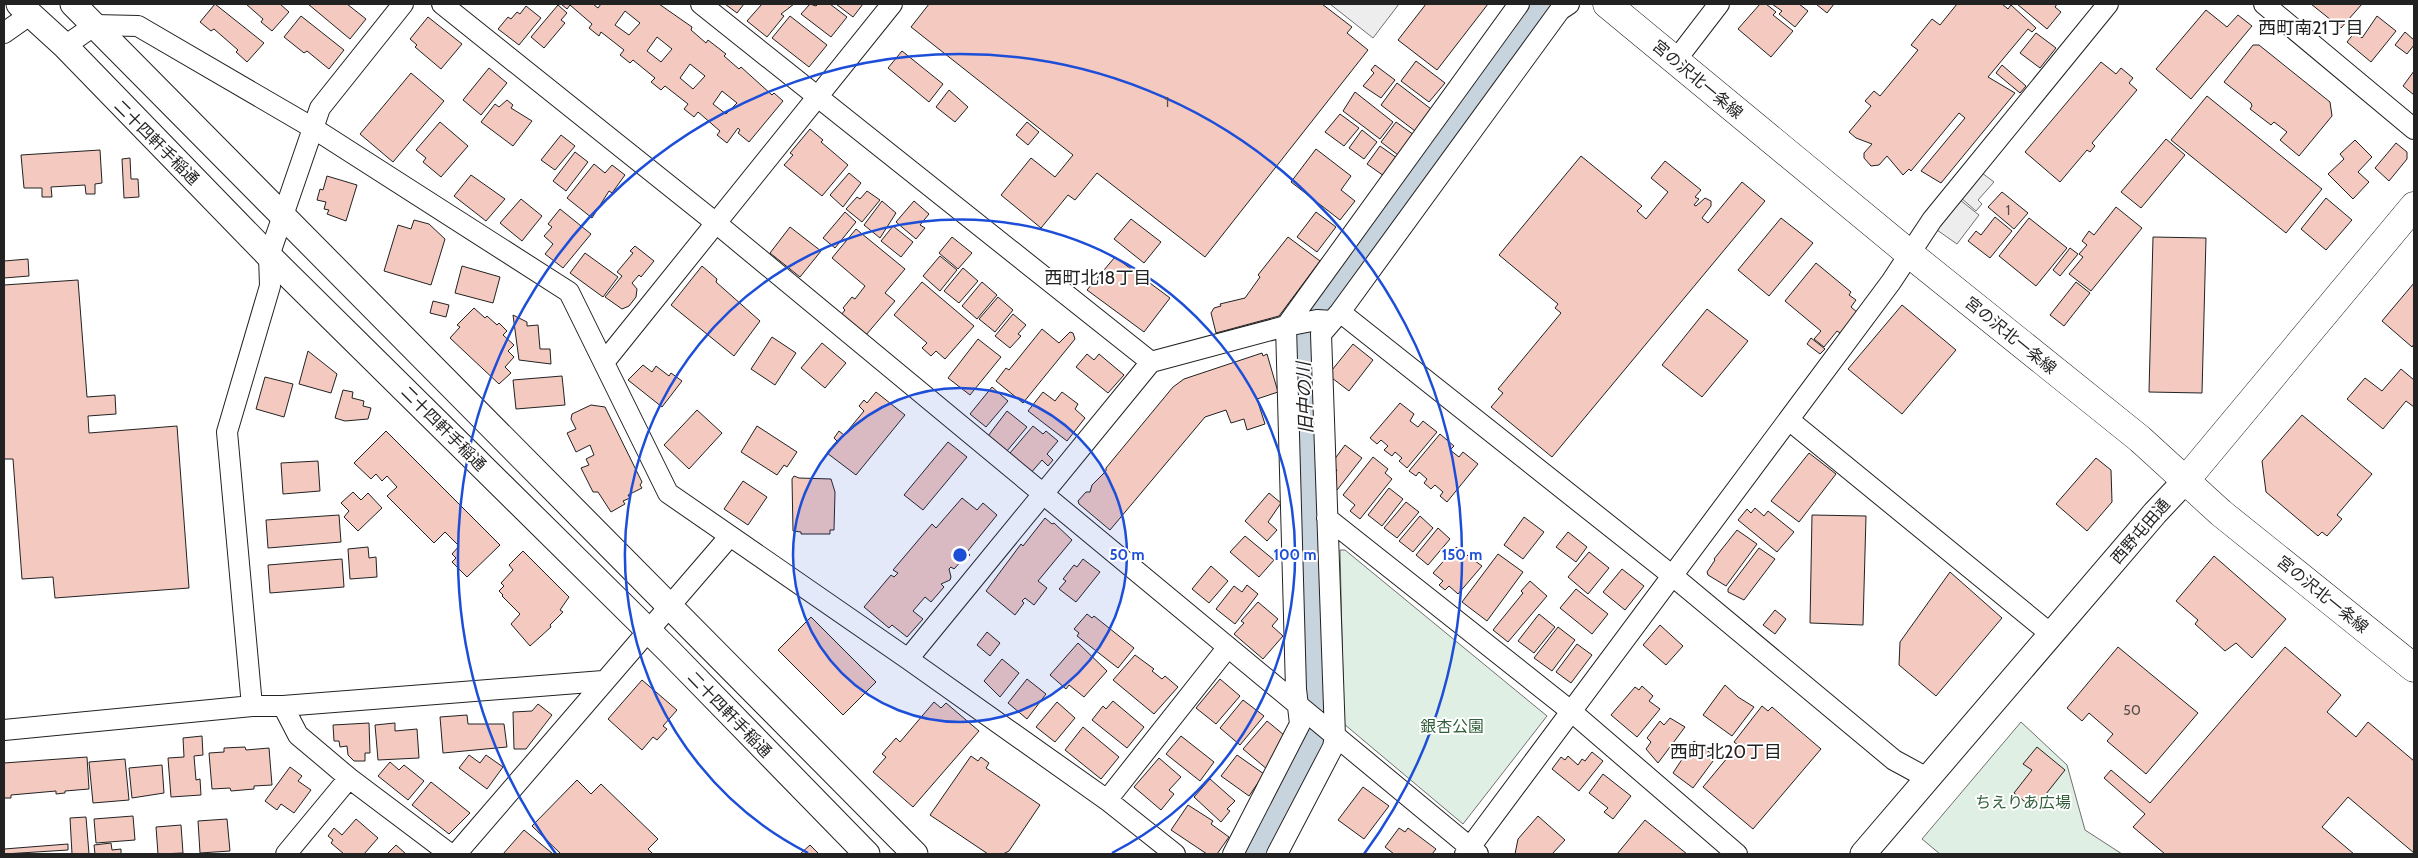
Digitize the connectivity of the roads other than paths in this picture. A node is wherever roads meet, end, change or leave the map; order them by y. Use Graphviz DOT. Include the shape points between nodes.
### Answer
graph roads {
  1 [pos="73,4"];
  2 [pos="404,4"];
  3 [pos="442,4"];
  4 [pos="700,4"];
  5 [pos="892,4"];
  6 [pos="1519,4"];
  7 [pos="1569,4"];
  8 [pos="1607,4"];
  9 [pos="1719,4"];
  10 [pos="2108,4"];
  11 [pos="2264,4"];
  12 [pos="25,9"];
  13 [pos="95,25"];
  14 [pos="4,33"];
  15 [pos="64,46"];
  16 [pos="1676,60"];
  17 [pos="818,98"];
  18 [pos="313,128"];
  19 [pos="2414,128"];
  20 [pos="2414,206"];
  21 [pos="283,214"];
  22 [pos="716,223"];
  23 [pos="1911,255"];
  24 [pos="269,256"];
  25 [pos="1330,318"];
  26 [pos="1291,325"];
  27 [pos="605,362"];
  28 [pos="1151,362"];
  29 [pos="1789,420"];
  30 [pos="2185,481"];
  31 [pos="1044,494"];
  32 [pos="1327,518"];
  33 [pos="730,536"];
  34 [pos="1674,577"];
  35 [pos="670,605"];
  36 [pos="647,630"];
  37 [pos="2052,634"];
  38 [pos="1228,647"];
  39 [pos="908,659"];
  40 [pos="2414,668"];
  41 [pos="603,681"];
  42 [pos="252,706"];
  43 [pos="283,706"];
  44 [pos="1301,708"];
  45 [pos="1572,712"];
  46 [pos="4,730"];
  47 [pos="1331,733"];
  48 [pos="349,778"];
  49 [pos="1929,778"];
  50 [pos="1107,800"];
  51 [pos="1471,852"];
  52 [pos="286,854"];
  53 [pos="450,854"];
  54 [pos="456,854"];
  55 [pos="867,854"];
  56 [pos="916,854"];
  57 [pos="1175,854"];
  58 [pos="1233,854"];
  59 [pos="1278,854"];
  60 [pos="1738,854"];
  61 [pos="1863,854"];
  1 -- 13 [label="street, 二十四軒手稲通"];
  2 -- 18 [label="street" via="320,108"];
  3 -- 22 [label="street"];
  4 -- 17 [label="street"];
  5 -- 17 [label="street"];
  6 -- 26 [label="street"];
  7 -- 25 [label="street" via="1560,10"];
  8 -- 16 [label="main road, 宮の沢北一条線"];
  9 -- 16 [label="street"];
  10 -- 23 [label="street" via="1932,220"];
  11 -- 19 [label="street"];
  12 -- 14 [label="street"];
  12 -- 15 [label="street, 二十四軒手稲通"];
  13 -- 15 [label="street"];
  13 -- 18 [label="street" via="138,26"];
  13 -- 21 [label="street, 二十四軒手稲通"];
  15 -- 24 [label="street, 二十四軒手稲通"];
  16 -- 23 [label="main road, 宮の沢北一条線"];
  17 -- 22 [label="street"];
  17 -- 28 [label="street"];
  18 -- 21 [label="street"];
  18 -- 27 [label="street" via="569,292"];
  20 -- 30 [label="main road, 西野屯田通"];
  21 -- 24 [label="street"];
  21 -- 35 [label="street, 二十四軒手稲通"];
  22 -- 27 [label="street"];
  22 -- 31 [label="street"];
  23 -- 29 [label="street"];
  23 -- 30 [label="main road, 宮の沢北一条線" via="2140,439"];
  24 -- 36 [label="street, 二十四軒手稲通"];
  24 -- 42 [label="street" via="270,286 226,432"];
  25 -- 26 [label="street"];
  25 -- 32 [label="street" via="1321,334"];
  25 -- 34 [label="street"];
  26 -- 28 [label="street"];
  26 -- 44 [label="street"];
  27 -- 33 [label="street" via="668,493"];
  28 -- 31 [label="street"];
  29 -- 34 [label="street"];
  29 -- 37 [label="street"];
  30 -- 37 [label="street, 西野屯田通"];
  30 -- 40 [label="main road, 宮の沢北一条線"];
  31 -- 38 [label="street"];
  31 -- 39 [label="street"];
  32 -- 45 [label="street"];
  32 -- 47 [label="street"];
  33 -- 35 [label="street"];
  33 -- 39 [label="street"];
  34 -- 45 [label="street"];
  34 -- 49 [label="street" via="1894,760"];
  35 -- 36 [label="street"];
  35 -- 56 [label="street, 二十四軒手稲通"];
  36 -- 41 [label="street"];
  36 -- 55 [label="street, 二十四軒手稲通"];
  37 -- 49 [label="street, 西野屯田通"];
  38 -- 44 [label="street"];
  38 -- 50 [label="street"];
  39 -- 50 [label="street"];
  41 -- 43 [label="street"];
  41 -- 54 [label="street"];
  42 -- 43 [label="street"];
  42 -- 46 [label="street"];
  43 -- 48 [label="street" via="298,735"];
  44 -- 47 [label="street"];
  44 -- 58 [label="street" via="1300,724"];
  45 -- 51 [label="street"];
  45 -- 60 [label="street"];
  47 -- 51 [label="street"];
  47 -- 59 [label="street" via="1333,747"];
  48 -- 52 [label="street"];
  48 -- 53 [label="street"];
  49 -- 61 [label="street, 西野屯田通"];
  50 -- 57 [label="street"];
}
